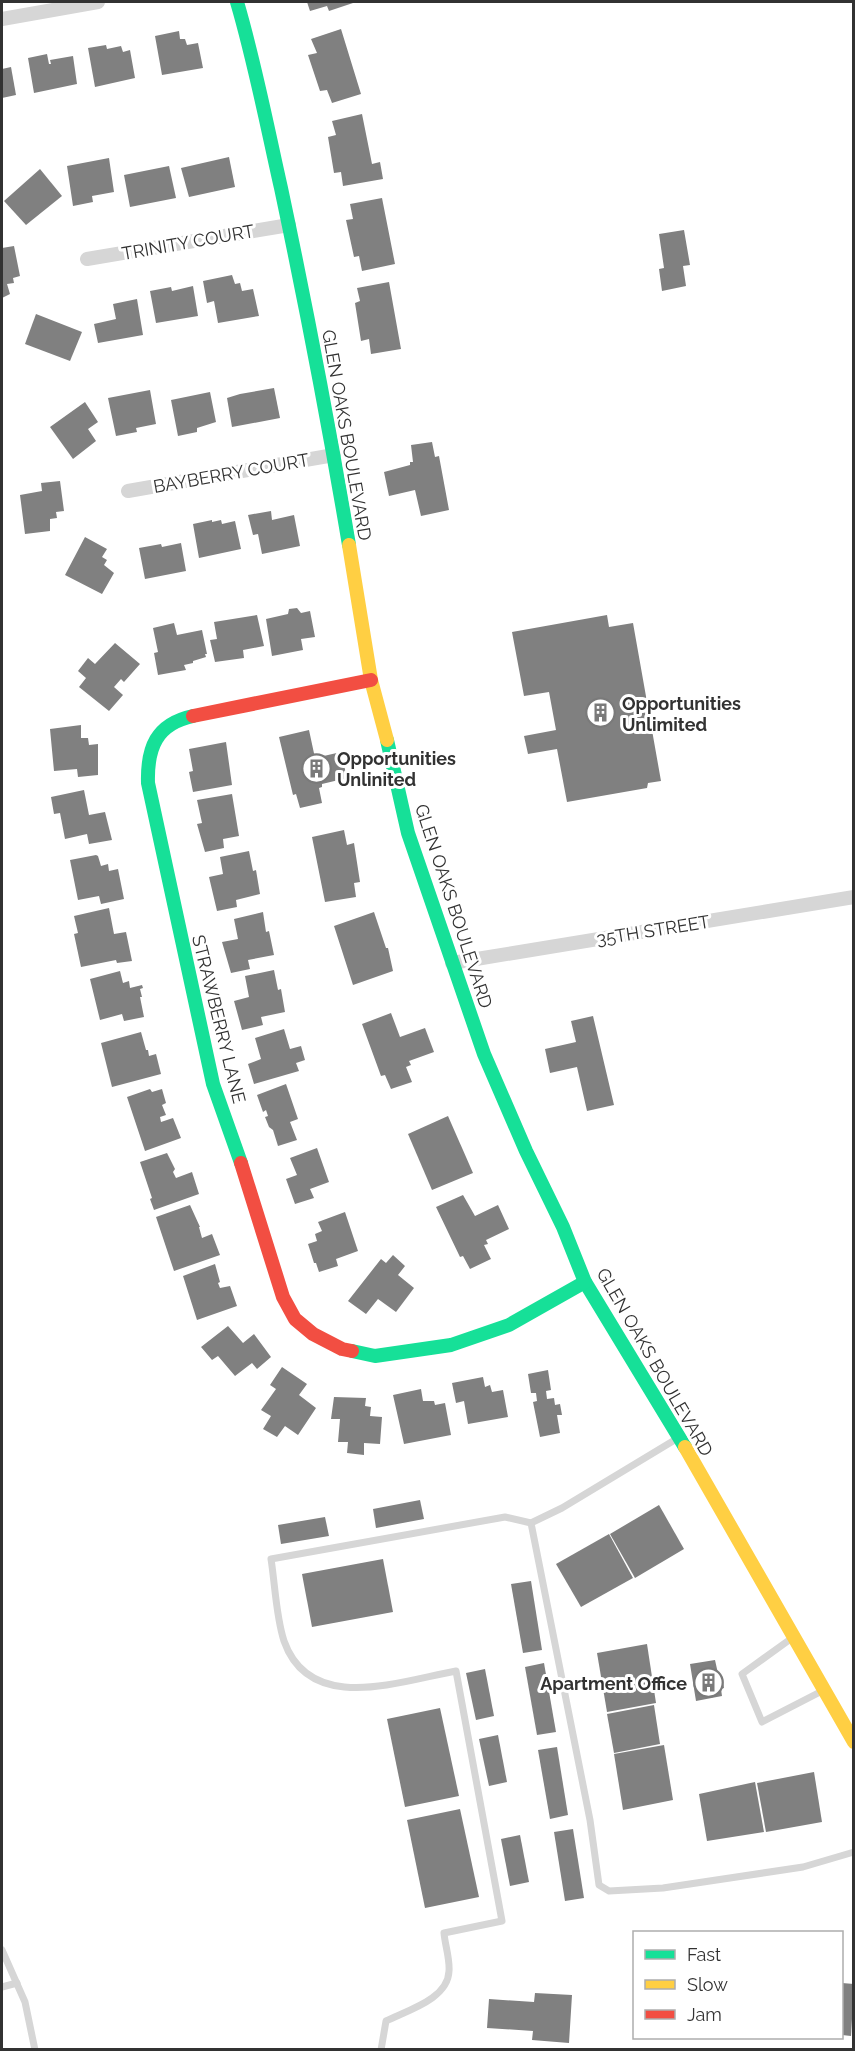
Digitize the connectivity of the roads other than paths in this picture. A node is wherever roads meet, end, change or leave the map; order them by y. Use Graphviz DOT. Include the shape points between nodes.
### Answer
graph roads {
  1 [pos="98,2"];
  2 [pos="237,2"];
  3 [pos="2,19"];
  4 [pos="290,225"];
  5 [pos="87,259"];
  6 [pos="333,455"];
  7 [pos="128,491"];
  8 [pos="371,680"];
  9 [pos="854,897"];
  10 [pos="452,963"];
  11 [pos="585,1282"];
  12 [pos="679,1437"];
  13 [pos="531,1523"];
  14 [pos="794,1637"];
  15 [pos="824,1690"];
  16 [pos="854,1742"];
  17 [pos="854,1852"];
  18 [pos="2,1950"];
  19 [pos="16,1983"];
  20 [pos="2,1987"];
  21 [pos="35,2049"];
  22 [pos="381,2049"];
  1 -- 3 [label="street"];
  2 -- 4 [label="main road, GLEN OAKS BOULEVARD"];
  4 -- 5 [label="street, TRINITY COURT"];
  4 -- 6 [label="main road, GLEN OAKS BOULEVARD"];
  6 -- 7 [label="street, BAYBERRY COURT"];
  6 -- 8 [label="main road, GLEN OAKS BOULEVARD"];
  8 -- 10 [label="main road, GLEN OAKS BOULEVARD" via="408,833"];
  8 -- 11 [label="main road, STRAWBERRY LANE" via="178,719 161,730 152,745 147,767 213,1084 283,1297 295,1319 313,1334 355,1353 390,1355 451,1345 509,1325"];
  9 -- 10 [label="street, 35TH STREET"];
  10 -- 11 [label="main road, GLEN OAKS BOULEVARD" via="484,1054"];
  11 -- 12 [label="main road, GLEN OAKS BOULEVARD"];
  12 -- 13 [label="lane"];
  12 -- 14 [label="main road, GLEN OAKS BOULEVARD"];
  13 -- 17 [label="lane" via="590,1820 599,1885 609,1892 673,1887 803,1867"];
  13 -- 22 [label="lane" via="505,1517 271,1559 284,1640 308,1676 336,1688 362,1689 456,1671 502,1921 444,1933 449,1970 446,1984 431,1999 386,2021"];
  14 -- 15 [label="main road, GLEN OAKS BOULEVARD"];
  14 -- 15 [label="lane" via="742,1674 762,1722"];
  15 -- 16 [label="main road, GLEN OAKS BOULEVARD"];
  18 -- 19 [label="lane"];
  19 -- 20 [label="lane"];
  19 -- 21 [label="lane" via="25,2002"];
}
